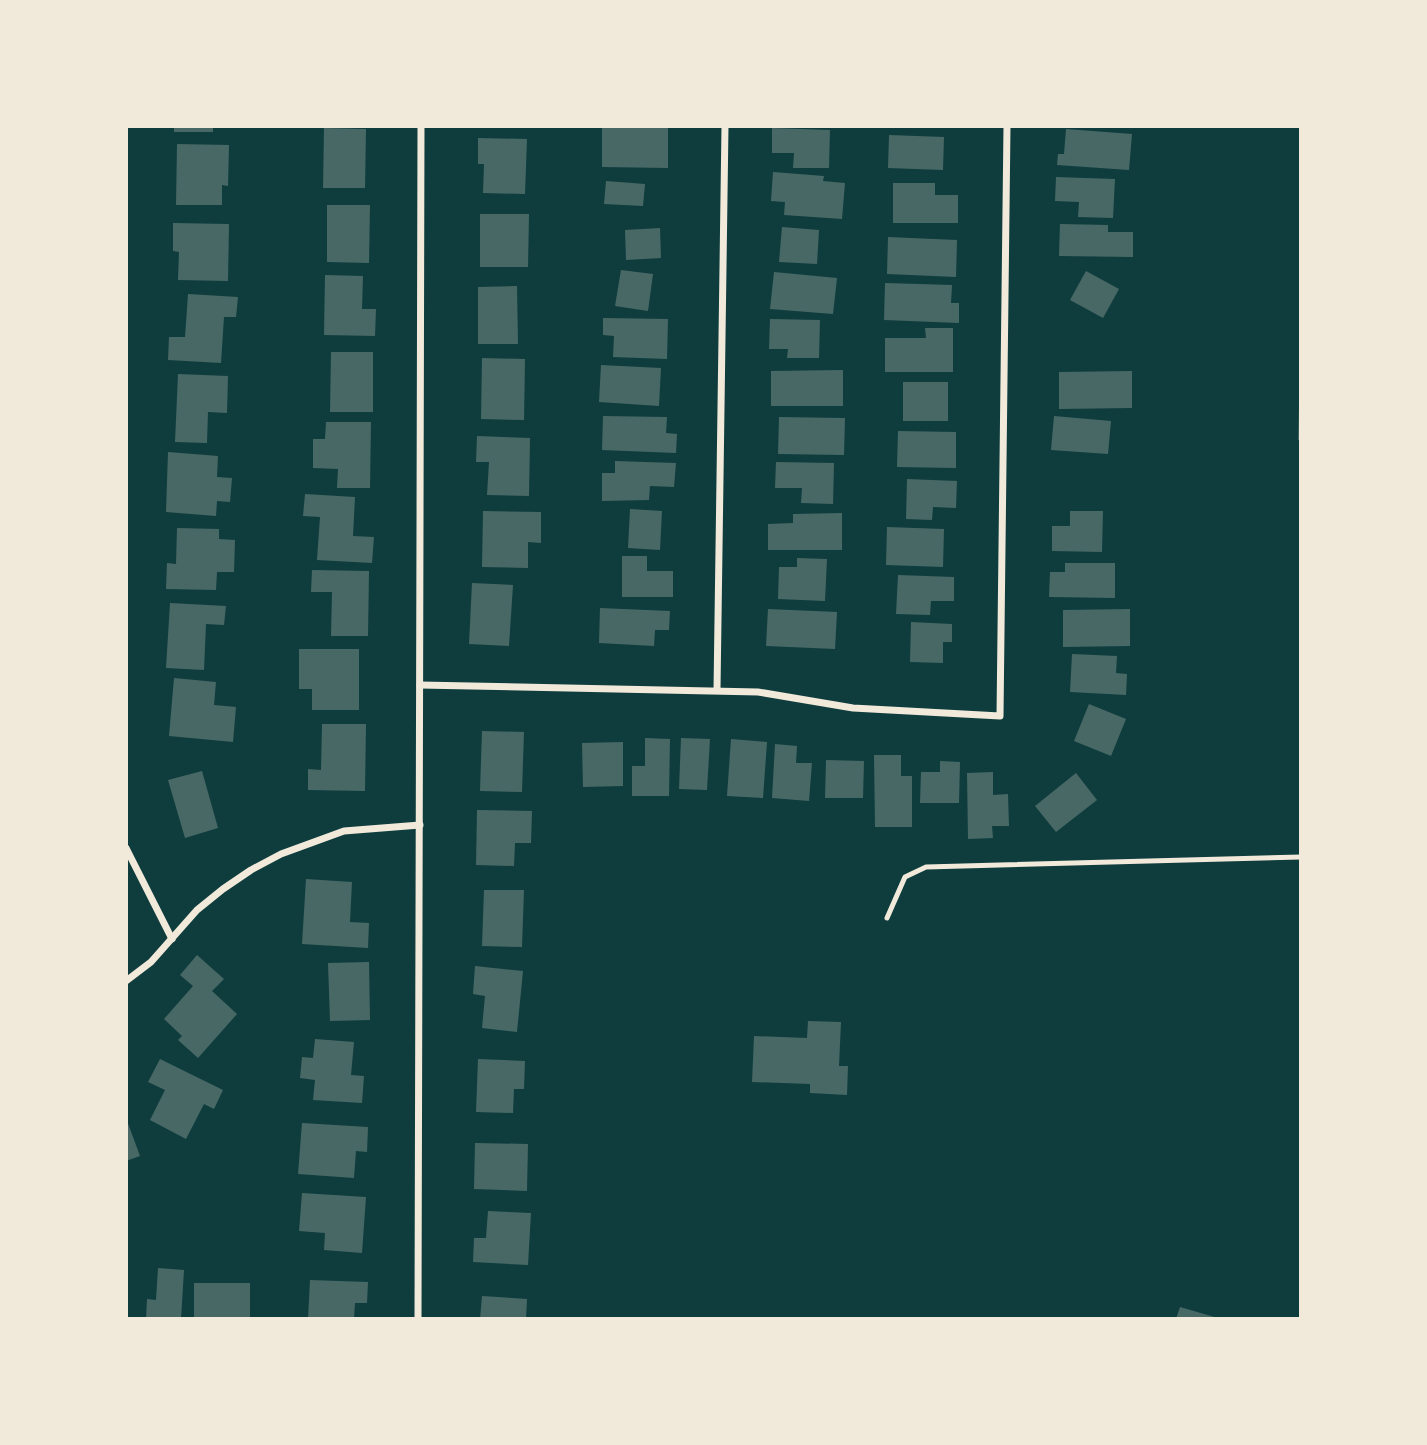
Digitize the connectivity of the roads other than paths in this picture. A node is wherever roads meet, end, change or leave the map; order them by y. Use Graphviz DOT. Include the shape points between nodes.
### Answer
graph roads {
  1 [pos="421,126"];
  2 [pos="725,126"];
  3 [pos="1007,126"];
  4 [pos="420,685"];
  5 [pos="718,690"];
  6 [pos="420,825"];
  7 [pos="126,848"];
  8 [pos="1301,857"];
  9 [pos="887,918"];
  10 [pos="172,939"];
  11 [pos="126,981"];
  12 [pos="418,1319"];
  1 -- 4 [label="street"];
  2 -- 5 [label="street"];
  3 -- 5 [label="street" via="1000,716 853,708"];
  4 -- 5 [label="street"];
  4 -- 6 [label="street"];
  6 -- 10 [label="street" via="344,831 281,854 223,889"];
  6 -- 12 [label="street"];
  7 -- 10 [label="street"];
  8 -- 9 [label="lane" via="926,867 905,877"];
  10 -- 11 [label="street"];
}
